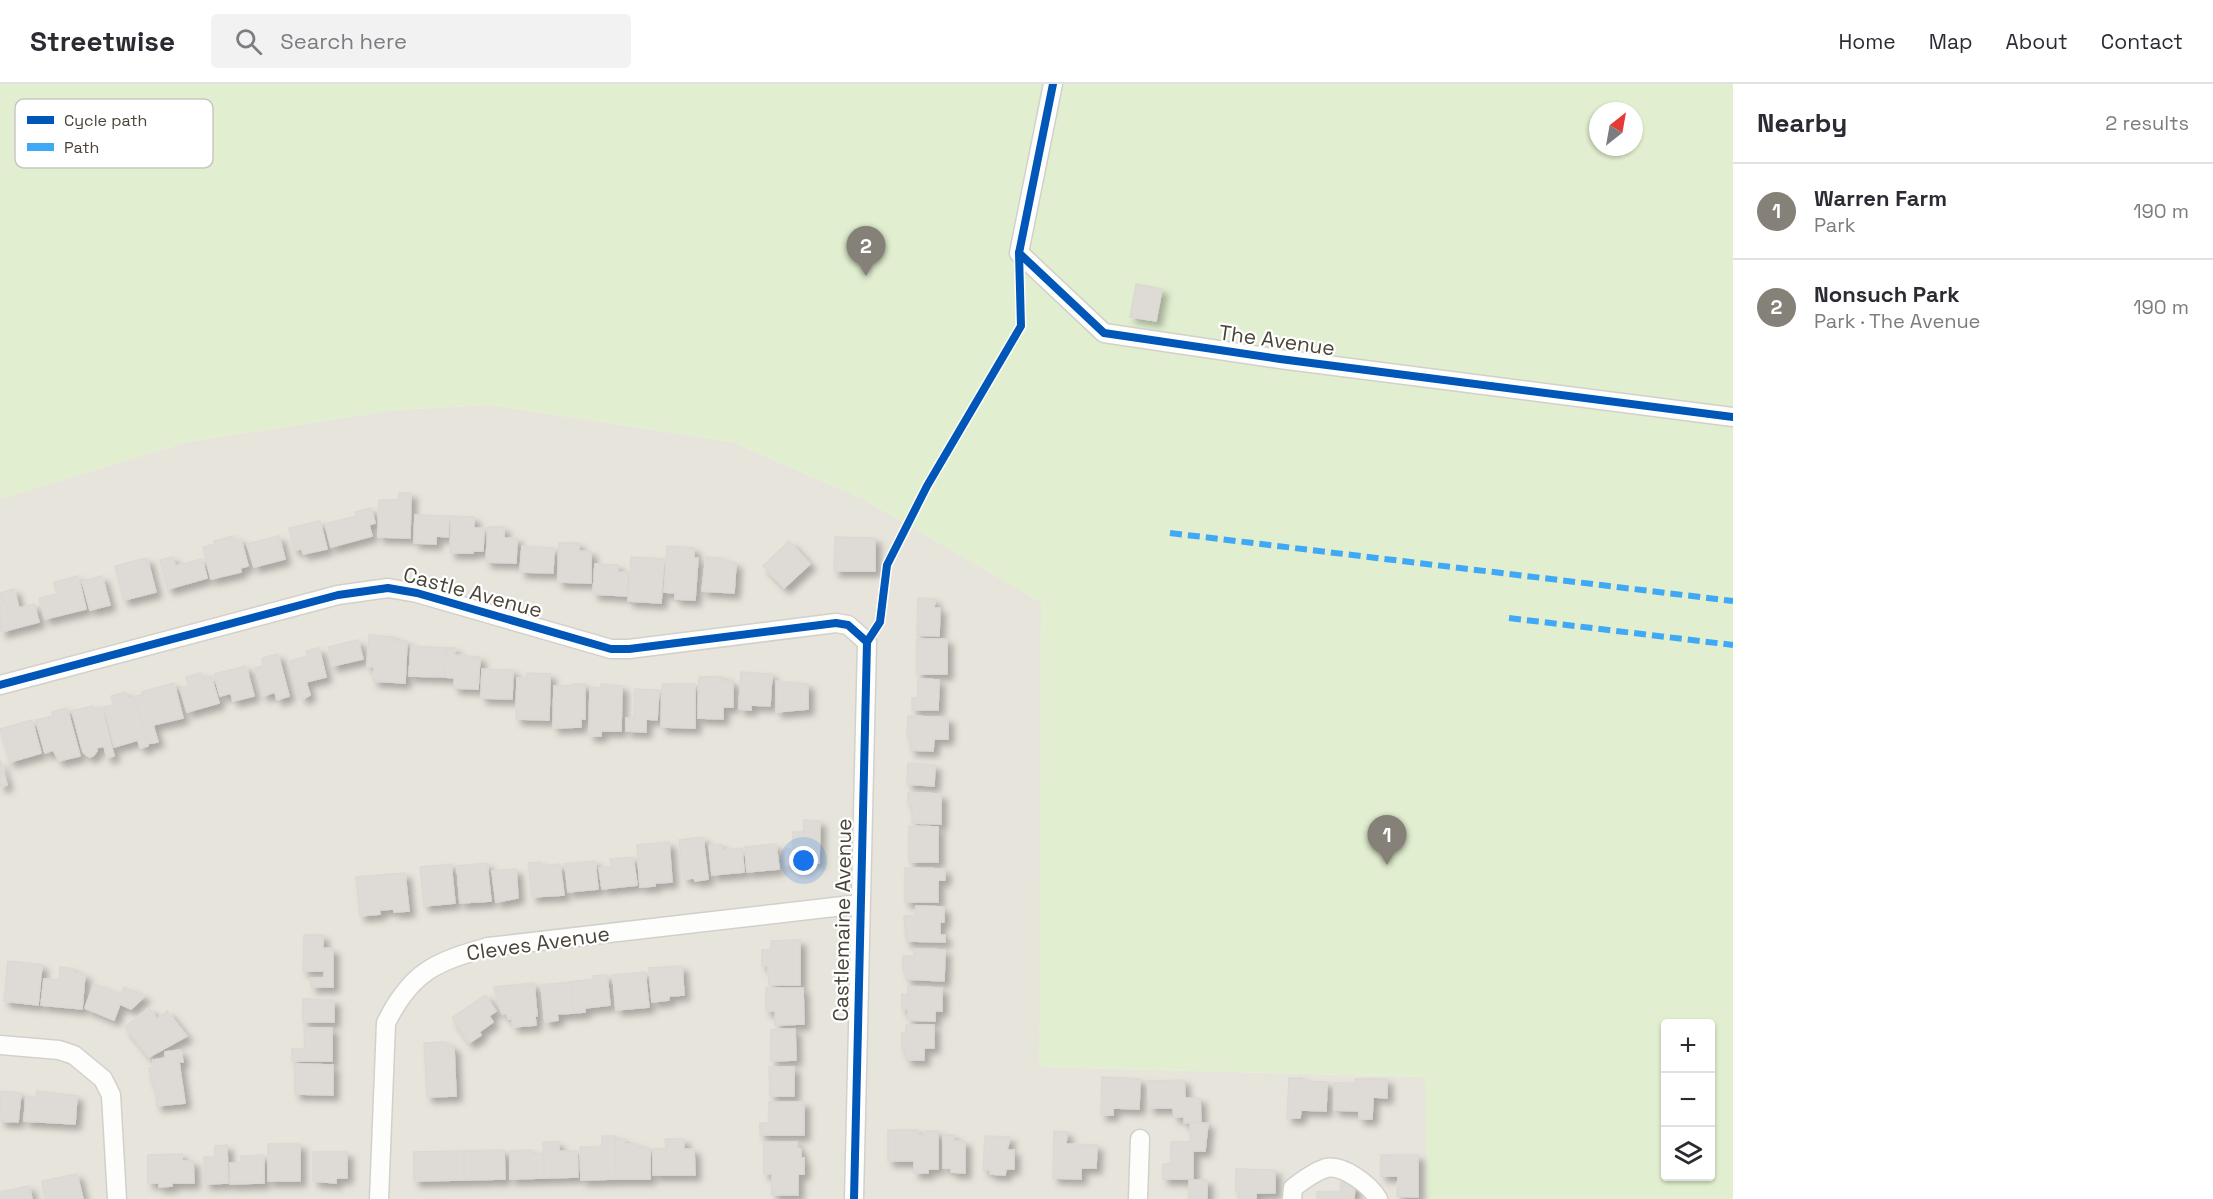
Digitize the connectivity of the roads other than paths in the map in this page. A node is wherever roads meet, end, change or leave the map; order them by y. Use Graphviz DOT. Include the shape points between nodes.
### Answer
graph roads {
  1 [pos="1053,84"];
  2 [pos="1733,417"];
  3 [pos="867,642"];
  4 [pos="0,685"];
  5 [pos="860,904"];
  6 [pos="0,1045"];
  7 [pos="1140,1139"];
  8 [pos="117,1199"];
  9 [pos="379,1199"];
  10 [pos="854,1199"];
  11 [pos="1138,1199"];
  12 [pos="1292,1199"];
  13 [pos="1378,1199"];
  1 -- 2 [label="street, The Avenue" via="1018,253 1104,333"];
  3 -- 4 [label="street, Castle Avenue" via="848,625 836,622 611,649 388,588 338,595"];
  3 -- 5 [label="street, Castlemaine Avenue"];
  5 -- 9 [label="street, Cleves Avenue" via="488,947 431,968 410,983 386,1023"];
  5 -- 10 [label="street, Castlemaine Avenue"];
  6 -- 8 [label="street" via="74,1055 103,1079 111,1095"];
  7 -- 11 [label="street"];
  12 -- 13 [label="street" via="1293,1188 1307,1176 1329,1167 1354,1174"];
}
